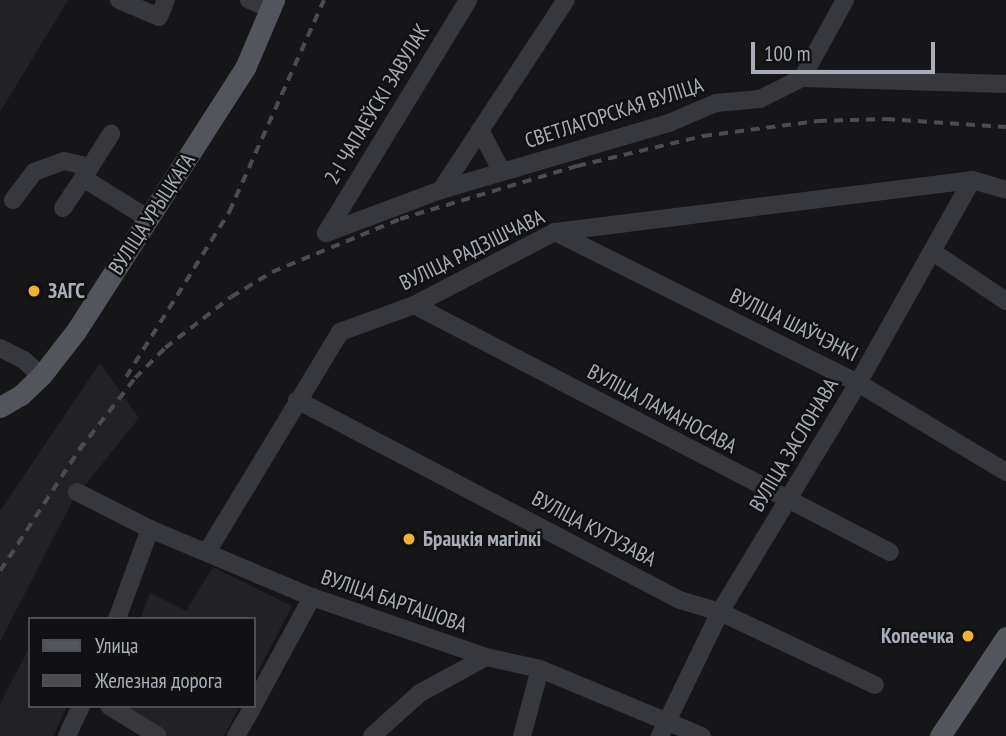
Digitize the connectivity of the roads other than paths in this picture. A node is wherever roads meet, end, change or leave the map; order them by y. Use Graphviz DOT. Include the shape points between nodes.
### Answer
graph roads {
  1 [pos="119,0"];
  2 [pos="166,0"];
  3 [pos="249,0"];
  4 [pos="468,0"];
  5 [pos="566,0"];
  6 [pos="845,0"];
  7 [pos="272,4"];
  8 [pos="803,78"];
  9 [pos="1005,81"];
  10 [pos="481,130"];
  11 [pos="111,134"];
  12 [pos="87,172"];
  13 [pos="502,172"];
  14 [pos="972,180"];
  15 [pos="441,190"];
  16 [pos="1006,190"];
  17 [pos="12,200"];
  18 [pos="63,208"];
  19 [pos="149,219"];
  20 [pos="555,232"];
  21 [pos="326,233"];
  22 [pos="933,252"];
  23 [pos="1006,301"];
  24 [pos="414,305"];
  25 [pos="0,348"];
  26 [pos="41,376"];
  27 [pos="858,383"];
  28 [pos="297,401"];
  29 [pos="0,407"];
  30 [pos="1006,472"];
  31 [pos="76,492"];
  32 [pos="786,500"];
  33 [pos="150,529"];
  34 [pos="208,552"];
  35 [pos="890,552"];
  36 [pos="312,597"];
  37 [pos="720,612"];
  38 [pos="118,617"];
  39 [pos="1006,637"];
  40 [pos="485,656"];
  41 [pos="540,668"];
  42 [pos="875,685"];
  43 [pos="256,698"];
  44 [pos="80,708"];
  45 [pos="112,708"];
  46 [pos="251,708"];
  47 [pos="663,728"];
  48 [pos="67,736"];
  49 [pos="158,736"];
  50 [pos="236,736"];
  51 [pos="372,736"];
  52 [pos="522,736"];
  53 [pos="702,736"];
  54 [pos="940,736"];
  1 -- 2 [label="street" via="159,17"];
  3 -- 7 [label="street"];
  4 -- 21 [label="street, 2-І ЧАПАЕЎСКІ ЗАВУЛАК"];
  5 -- 10 [label="street"];
  6 -- 8 [label="street"];
  7 -- 19 [label="main road, ВУЛІЦА УРЫЦКАГА" via="245,68"];
  8 -- 9 [label="street, СВЕТЛАГОРСКАЯ ВУЛІЦА"];
  8 -- 13 [label="street, СВЕТЛАГОРСКАЯ ВУЛІЦА" via="760,99 716,103 669,123"];
  10 -- 13 [label="street"];
  10 -- 15 [label="street"];
  11 -- 12 [label="street"];
  12 -- 17 [label="street" via="64,161 34,172"];
  12 -- 18 [label="street"];
  12 -- 19 [label="street"];
  13 -- 15 [label="street, СВЕТЛАГОРСКАЯ ВУЛІЦА"];
  14 -- 16 [label="street, ВУЛІЦА РАДЗІШЧАВА"];
  14 -- 20 [label="street, ВУЛІЦА РАДЗІШЧАВА"];
  14 -- 22 [label="street, ВУЛІЦА ЗАСЛОНАВА"];
  15 -- 21 [label="street, СВЕТЛАГОРСКАЯ ВУЛІЦА"];
  19 -- 26 [label="main road, ВУЛІЦА УРЫЦКАГА"];
  20 -- 24 [label="street, ВУЛІЦА РАДЗІШЧАВА"];
  20 -- 27 [label="street, ВУЛІЦА ШАЎЧЭНКІ"];
  22 -- 23 [label="street"];
  22 -- 27 [label="street, ВУЛІЦА ЗАСЛОНАВА"];
  24 -- 28 [label="street, ВУЛІЦА РАДЗІШЧАВА" via="340,332"];
  24 -- 32 [label="street, ВУЛІЦА ЛАМАНОСАВА"];
  25 -- 26 [label="street" via="24,360"];
  26 -- 29 [label="main road, ВУЛІЦА УРЫЦКАГА"];
  27 -- 30 [label="street, ВУЛІЦА ШАЎЧЭНКІ"];
  27 -- 32 [label="street, ВУЛІЦА ЗАСЛОНАВА"];
  28 -- 34 [label="street, ВУЛІЦА РАДЗІШЧАВА"];
  28 -- 37 [label="street, ВУЛІЦА КУТУЗАВА" via="680,600"];
  31 -- 33 [label="street, ВУЛІЦА БАРТАШОВА"];
  32 -- 35 [label="street, ВУЛІЦА ЛАМАНОСАВА"];
  32 -- 37 [label="street, ВУЛІЦА ЗАСЛОНАВА"];
  33 -- 34 [label="street, ВУЛІЦА БАРТАШОВА"];
  33 -- 38 [label="street"];
  34 -- 36 [label="street, ВУЛІЦА БАРТАШОВА"];
  36 -- 40 [label="street, ВУЛІЦА БАРТАШОВА"];
  36 -- 43 [label="street"];
  37 -- 42 [label="street, ВУЛІЦА КУТУЗАВА"];
  37 -- 47 [label="street, ВУЛІЦА ЗАСЛОНАВА"];
  39 -- 54 [label="main road"];
  40 -- 41 [label="street, ВУЛІЦА БАРТАШОВА"];
  40 -- 51 [label="street" via="420,693"];
  41 -- 47 [label="street, ВУЛІЦА БАРТАШОВА"];
  41 -- 52 [label="street"];
  44 -- 48 [label="street"];
  45 -- 49 [label="street"];
  46 -- 50 [label="street"];
  47 -- 53 [label="street, ВУЛІЦА БАРТАШОВА"];
}
